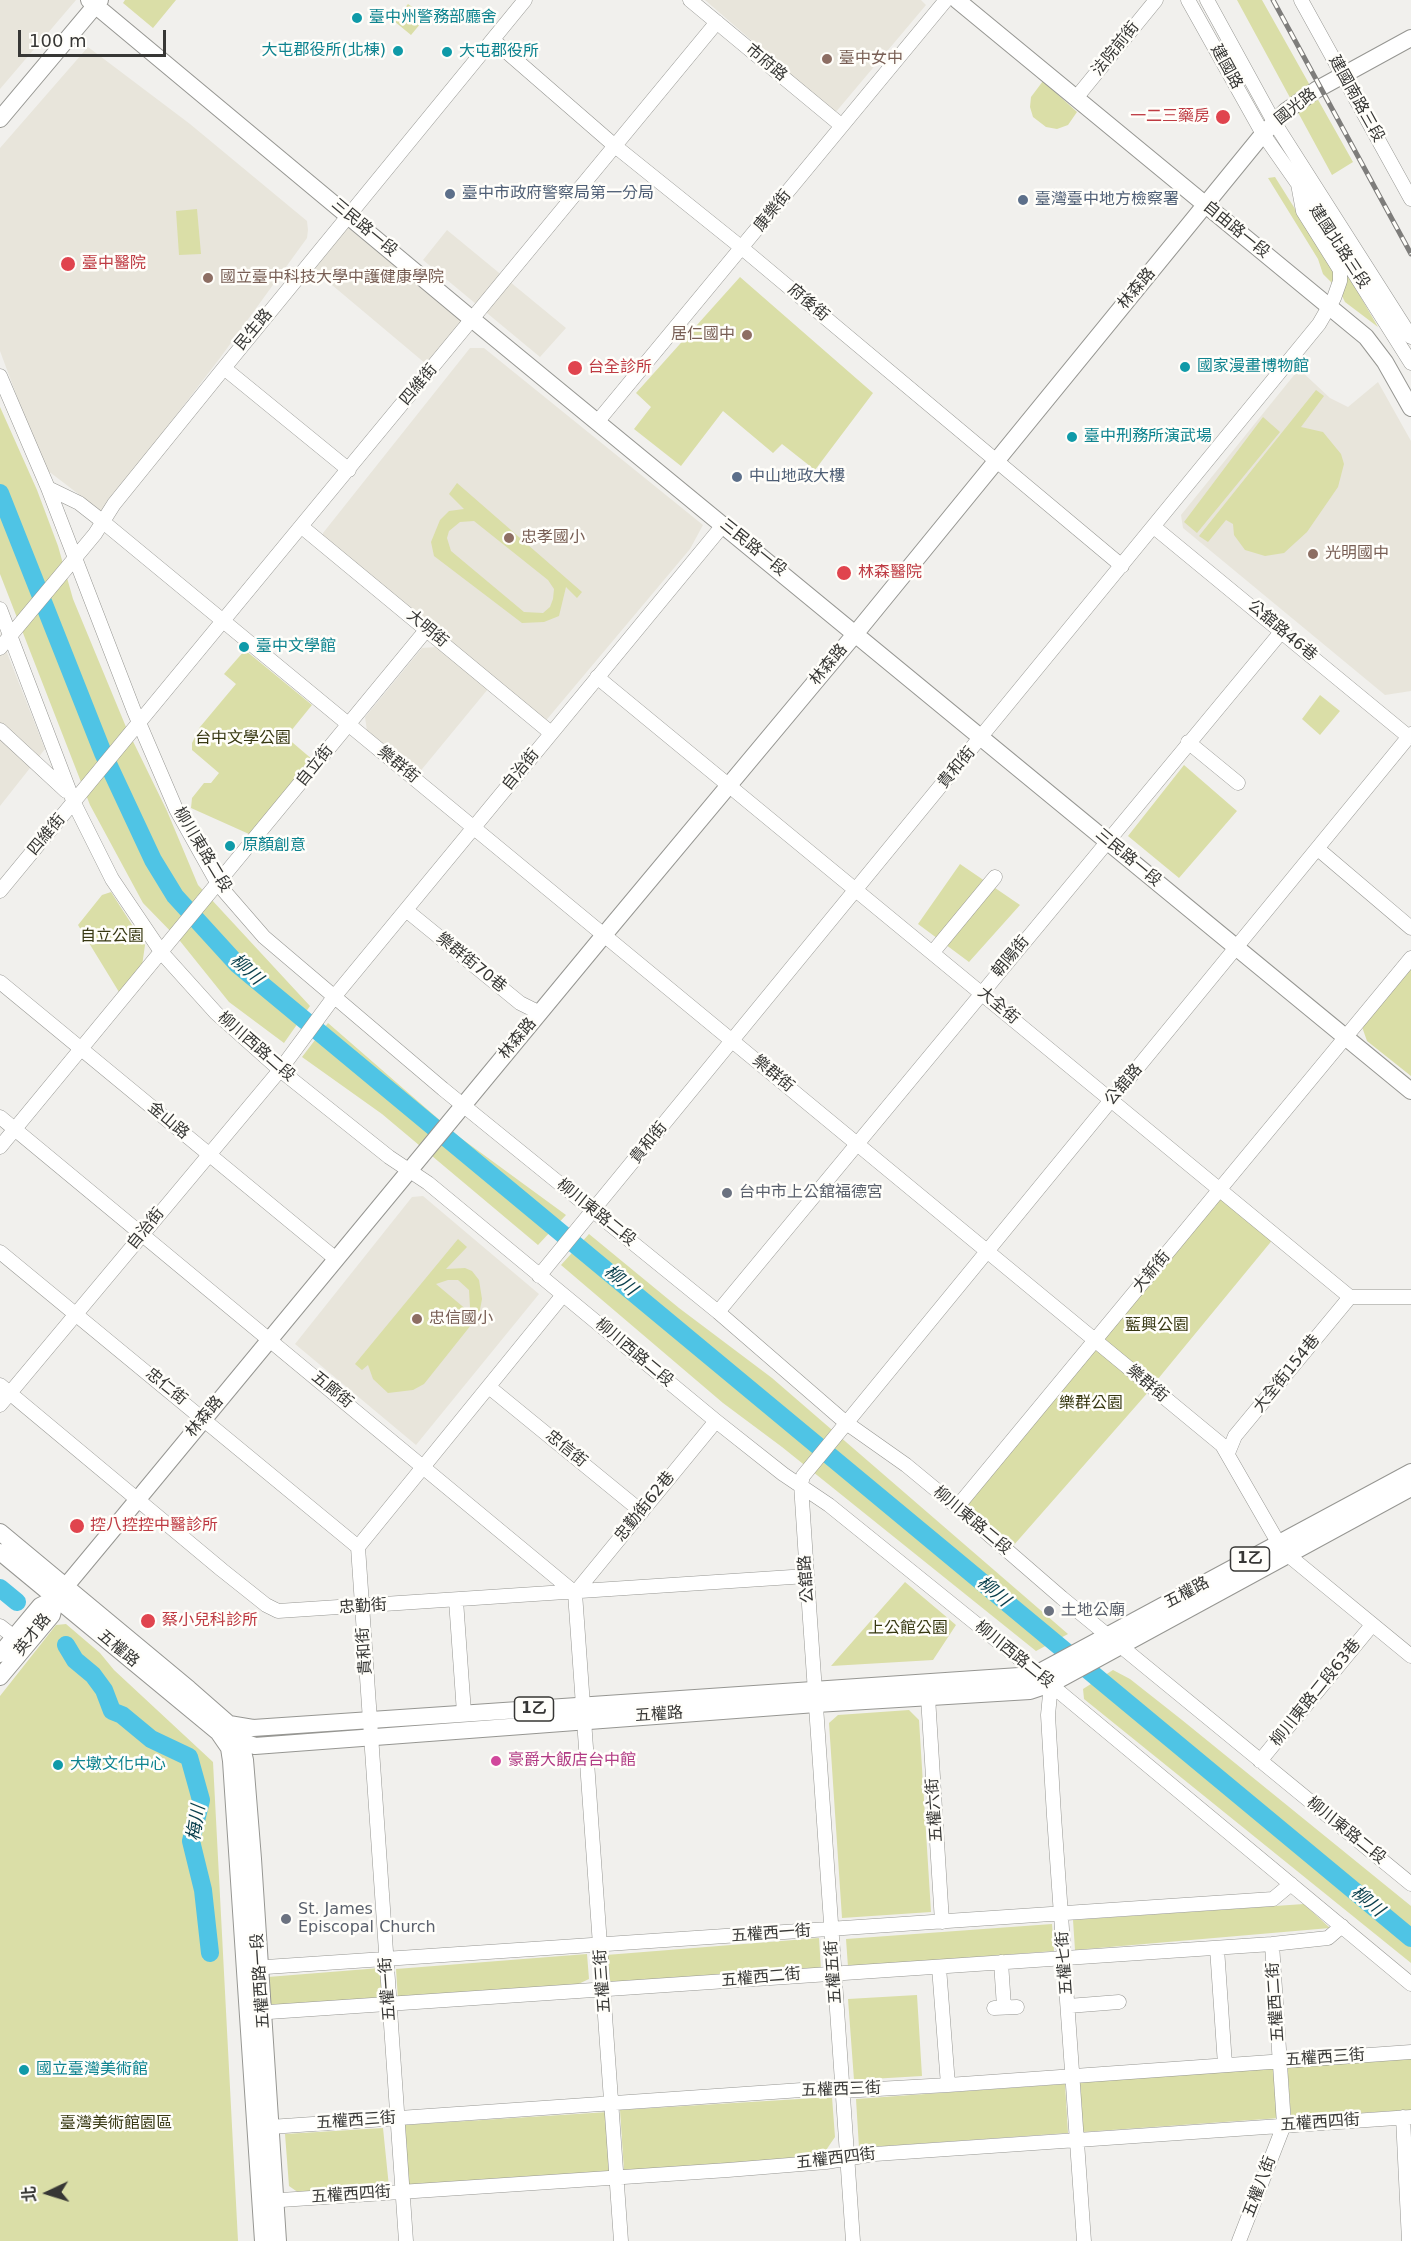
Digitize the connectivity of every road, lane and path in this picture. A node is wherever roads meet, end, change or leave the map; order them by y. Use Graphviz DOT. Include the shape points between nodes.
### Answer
graph roads {
  1 [pos="525,0"];
  2 [pos="690,0"];
  3 [pos="946,0"];
  4 [pos="957,0"];
  5 [pos="1156,0"];
  6 [pos="1188,0"];
  7 [pos="1207,0"];
  8 [pos="1301,0"];
  9 [pos="94,2"];
  10 [pos="717,22"];
  11 [pos="1411,38"];
  12 [pos="493,40"];
  13 [pos="1343,75"];
  14 [pos="1076,98"];
  15 [pos="0,119"];
  16 [pos="842,126"];
  17 [pos="1269,128"];
  18 [pos="615,146"];
  19 [pos="1298,184"];
  20 [pos="1411,199"];
  21 [pos="1206,206"];
  22 [pos="349,216"];
  23 [pos="742,248"];
  24 [pos="1330,307"];
  25 [pos="473,320"];
  26 [pos="1411,337"];
  27 [pos="1411,363"];
  28 [pos="224,368"];
  29 [pos="0,376"];
  30 [pos="1411,408"];
  31 [pos="598,421"];
  32 [pos="997,461"];
  33 [pos="349,470"];
  34 [pos="48,488"];
  35 [pos="102,520"];
  36 [pos="724,524"];
  37 [pos="302,527"];
  38 [pos="1154,527"];
  39 [pos="74,559"];
  40 [pos="1122,566"];
  41 [pos="0,609"];
  42 [pos="223,622"];
  43 [pos="427,629"];
  44 [pos="1282,631"];
  45 [pos="856,633"];
  46 [pos="10,637"];
  47 [pos="0,648"];
  48 [pos="597,677"];
  49 [pos="140,725"];
  50 [pos="348,725"];
  51 [pos="0,730"];
  52 [pos="551,733"];
  53 [pos="1410,736"];
  54 [pos="983,738"];
  55 [pos="1188,742"];
  56 [pos="1238,783"];
  57 [pos="730,784"];
  58 [pos="74,802"];
  59 [pos="473,828"];
  60 [pos="1108,841"];
  61 [pos="1318,849"];
  62 [pos="994,877"];
  63 [pos="218,884"];
  64 [pos="857,890"];
  65 [pos="0,891"];
  66 [pos="406,910"];
  67 [pos="1411,928"];
  68 [pos="604,935"];
  69 [pos="1238,948"];
  70 [pos="933,952"];
  71 [pos="162,953"];
  72 [pos="1411,958"];
  73 [pos="0,982"];
  74 [pos="982,992"];
  75 [pos="334,997"];
  76 [pos="540,1013"];
  77 [pos="1346,1037"];
  78 [pos="733,1041"];
  79 [pos="81,1050"];
  80 [pos="280,1070"];
  81 [pos="1411,1091"];
  82 [pos="1112,1100"];
  83 [pos="463,1105"];
  84 [pos="0,1117"];
  85 [pos="15,1129"];
  86 [pos="858,1144"];
  87 [pos="0,1147"];
  88 [pos="208,1154"];
  89 [pos="410,1170"];
  90 [pos="1221,1190"];
  91 [pos="593,1211"];
  92 [pos="142,1234"];
  93 [pos="987,1251"];
  94 [pos="0,1252"];
  95 [pos="336,1259"];
  96 [pos="539,1276"];
  97 [pos="563,1295"];
  98 [pos="1350,1297"];
  99 [pos="1411,1297"];
  100 [pos="718,1312"];
  101 [pos="76,1315"];
  102 [pos="270,1339"];
  103 [pos="1095,1340"];
  104 [pos="489,1387"];
  105 [pos="5,1389"];
  106 [pos="0,1405"];
  107 [pos="204,1419"];
  108 [pos="716,1421"];
  109 [pos="845,1422"];
  110 [pos="1228,1454"];
  111 [pos="424,1466"];
  112 [pos="1411,1472"];
  113 [pos="801,1484"];
  114 [pos="1411,1488"];
  115 [pos="138,1499"];
  116 [pos="957,1507"];
  117 [pos="642,1512"];
  118 [pos="0,1532"];
  119 [pos="358,1547"];
  120 [pos="1283,1550"];
  121 [pos="0,1552"];
  122 [pos="807,1576"];
  123 [pos="61,1592"];
  124 [pos="575,1593"];
  125 [pos="456,1600"];
  126 [pos="362,1607"];
  127 [pos="1372,1625"];
  128 [pos="0,1626"];
  129 [pos="1107,1634"];
  130 [pos="14,1637"];
  131 [pos="1121,1645"];
  132 [pos="0,1654"];
  133 [pos="1411,1656"];
  134 [pos="1050,1676"];
  135 [pos="0,1677"];
  136 [pos="815,1696"];
  137 [pos="928,1697"];
  138 [pos="464,1713"];
  139 [pos="585,1713"];
  140 [pos="224,1728"];
  141 [pos="253,1728"];
  142 [pos="371,1728"];
  143 [pos="242,1749"];
  144 [pos="1260,1761"];
  145 [pos="1291,1884"];
  146 [pos="1411,1884"];
  147 [pos="1062,1914"];
  148 [pos="942,1922"];
  149 [pos="1342,1926"];
  150 [pos="831,1930"];
  151 [pos="1272,1944"];
  152 [pos="601,1946"];
  153 [pos="1217,1948"];
  154 [pos="1065,1958"];
  155 [pos="386,1960"];
  156 [pos="1001,1962"];
  157 [pos="939,1966"];
  158 [pos="253,1968"];
  159 [pos="834,1973"];
  160 [pos="1411,1984"];
  161 [pos="604,1990"];
  162 [pos="1119,2002"];
  163 [pos="390,2004"];
  164 [pos="1068,2006"];
  165 [pos="1005,2007"];
  166 [pos="256,2013"];
  167 [pos="1411,2052"];
  168 [pos="1280,2061"];
  169 [pos="1226,2065"];
  170 [pos="1072,2076"];
  171 [pos="948,2085"];
  172 [pos="842,2091"];
  173 [pos="612,2103"];
  174 [pos="1407,2117"];
  175 [pos="398,2118"];
  176 [pos="1284,2125"];
  177 [pos="270,2127"];
  178 [pos="1077,2140"];
  179 [pos="847,2160"];
  180 [pos="617,2177"];
  181 [pos="403,2192"];
  182 [pos="268,2201"];
  183 [pos="263,2241"];
  184 [pos="278,2241"];
  185 [pos="406,2241"];
  186 [pos="621,2241"];
  187 [pos="853,2241"];
  188 [pos="1084,2241"];
  189 [pos="1239,2241"];
  190 [pos="1409,2241"];
  1 -- 12 [label="street, 民生路"];
  2 -- 10 [label="street, 市府路"];
  3 -- 16 [label="street, 康樂街"];
  4 -- 14 [label="main road, 自由路一段"];
  5 -- 14 [label="street, 法院前街"];
  6 -- 17 [label="street, 建國路"];
  7 -- 17 [label="street, 建國路"];
  8 -- 13 [label="street, 建國南路三段"];
  9 -- 15 [label="main road"];
  9 -- 22 [label="main road, 三民路一段"];
  10 -- 16 [label="street, 市府路"];
  10 -- 18 [label="street, 四維街"];
  11 -- 13 [label="main road, 國光路"];
  12 -- 18 [label="street, 府後街"];
  12 -- 22 [label="street, 民生路"];
  13 -- 17 [label="main road, 國光路" via="1316,90"];
  13 -- 20 [label="street, 建國南路三段"];
  14 -- 21 [label="main road, 自由路一段"];
  16 -- 23 [label="street, 康樂街"];
  17 -- 19 [label="street, 建國北路三段"];
  17 -- 21 [label="main road, 國光路"];
  17 -- 26 [label="street, 建國北路三段"];
  18 -- 23 [label="street, 府後街"];
  18 -- 25 [label="street, 四維街"];
  19 -- 24 [label="street, 貴和街" via="1303,210 1340,270"];
  19 -- 27 [label="street, 建國北路三段"];
  21 -- 24 [label="main road, 自由路一段"];
  21 -- 32 [label="main road, 林森路"];
  22 -- 25 [label="main road, 三民路一段"];
  22 -- 28 [label="street, 民生路"];
  23 -- 31 [label="street, 康樂街"];
  23 -- 32 [label="street, 府後街"];
  24 -- 30 [label="main road, 自由路一段" via="1377,349"];
  24 -- 38 [label="street, 貴和街"];
  25 -- 31 [label="main road, 三民路一段"];
  25 -- 33 [label="street, 四維街"];
  28 -- 33 [label="street"];
  28 -- 35 [label="street, 民生路"];
  29 -- 34 [label="street, 柳川東路二段"];
  31 -- 36 [label="main road, 三民路一段"];
  32 -- 40 [label="street, 府後街"];
  32 -- 45 [label="main road, 林森路"];
  33 -- 37 [label="street, 四維街"];
  34 -- 35 [label="street, 樂群街" via="78,502"];
  34 -- 39 [label="street, 柳川東路二段"];
  35 -- 39 [label="street, 民生路"];
  35 -- 42 [label="street, 樂群街"];
  36 -- 45 [label="main road, 三民路一段"];
  36 -- 48 [label="street, 自治街"];
  37 -- 42 [label="street, 四維街"];
  37 -- 43 [label="street, 大明街"];
  38 -- 40 [label="street, 貴和街"];
  38 -- 44 [label="street, 公舘路46巷"];
  39 -- 46 [label="street, 民生路"];
  39 -- 49 [label="street, 柳川東路二段"];
  40 -- 54 [label="street, 貴和街"];
  41 -- 46 [label="street, 柳川西路二段"];
  42 -- 49 [label="street, 四維街"];
  42 -- 50 [label="street, 樂群街"];
  43 -- 50 [label="street, 自立街"];
  43 -- 52 [label="street, 大明街"];
  44 -- 53 [label="street, 公舘路46巷"];
  44 -- 55 [label="street, 朝陽街"];
  45 -- 54 [label="main road, 三民路一段"];
  45 -- 57 [label="main road, 林森路"];
  46 -- 47 [label="street"];
  46 -- 58 [label="street, 柳川西路二段"];
  48 -- 52 [label="street, 自治街"];
  48 -- 57 [label="street, 大全街"];
  49 -- 58 [label="street, 四維街"];
  49 -- 63 [label="street, 柳川東路二段" via="176,808"];
  50 -- 59 [label="street, 樂群街"];
  50 -- 63 [label="street, 自立街"];
  51 -- 58 [label="street" via="63,787"];
  52 -- 59 [label="street, 自治街"];
  53 -- 61 [label="street, 公舘路"];
  54 -- 60 [label="main road, 三民路一段"];
  54 -- 64 [label="street, 貴和街"];
  55 -- 56 [label="street"];
  55 -- 60 [label="street, 朝陽街"];
  57 -- 64 [label="street, 大全街"];
  57 -- 68 [label="main road, 林森路"];
  58 -- 65 [label="street, 四維街"];
  58 -- 71 [label="street, 柳川西路二段" via="112,879"];
  59 -- 66 [label="street, 自治街"];
  59 -- 68 [label="street, 樂群街"];
  60 -- 69 [label="main road, 三民路一段"];
  60 -- 74 [label="street, 朝陽街"];
  61 -- 67 [label="street"];
  61 -- 69 [label="street, 公舘路"];
  62 -- 70 [label="street"];
  63 -- 71 [label="street, 自立街"];
  63 -- 75 [label="street, 柳川東路二段" via="264,937"];
  64 -- 70 [label="street, 大全街"];
  64 -- 78 [label="street, 貴和街"];
  66 -- 75 [label="street, 自治街"];
  66 -- 76 [label="street, 樂群街70巷" via="520,1003"];
  68 -- 76 [label="main road, 林森路"];
  68 -- 78 [label="street, 樂群街"];
  69 -- 77 [label="main road, 三民路一段"];
  69 -- 82 [label="street, 公舘路"];
  70 -- 74 [label="street, 大全街"];
  71 -- 79 [label="street"];
  71 -- 80 [label="street, 柳川西路二段" via="216,1013"];
  72 -- 77 [label="street, 大新街"];
  73 -- 79 [label="street, 金山路"];
  74 -- 82 [label="street, 大全街"];
  74 -- 86 [label="street, 朝陽街"];
  75 -- 80 [label="street, 自治街"];
  75 -- 83 [label="street, 柳川東路二段"];
  76 -- 83 [label="main road, 林森路"];
  77 -- 81 [label="main road, 三民路一段"];
  77 -- 90 [label="street, 大新街"];
  78 -- 86 [label="street, 樂群街"];
  78 -- 91 [label="street, 貴和街"];
  79 -- 85 [label="street"];
  79 -- 88 [label="street, 金山路"];
  80 -- 88 [label="street, 自治街"];
  80 -- 89 [label="street, 柳川西路二段"];
  82 -- 90 [label="street, 大全街"];
  82 -- 93 [label="street, 公舘路"];
  83 -- 89 [label="main road, 林森路"];
  83 -- 91 [label="street, 柳川東路二段"];
  84 -- 85 [label="street, 五廊街"];
  85 -- 87 [label="street"];
  85 -- 92 [label="street, 五廊街"];
  86 -- 93 [label="street, 樂群街"];
  86 -- 100 [label="street, 朝陽街"];
  88 -- 92 [label="street, 自治街"];
  88 -- 95 [label="street, 金山路"];
  89 -- 95 [label="main road, 林森路"];
  89 -- 96 [label="street, 柳川西路二段"];
  90 -- 98 [label="street, 大全街"];
  90 -- 103 [label="street, 大新街"];
  91 -- 96 [label="street, 貴和街"];
  91 -- 100 [label="street, 柳川東路二段"];
  92 -- 101 [label="street, 自治街"];
  92 -- 102 [label="street, 五廊街"];
  93 -- 103 [label="street, 樂群街"];
  93 -- 109 [label="street, 公舘路"];
  94 -- 101 [label="street, 忠仁街"];
  95 -- 102 [label="main road, 林森路"];
  96 -- 97 [label="street, 柳川西路二段"];
  97 -- 104 [label="street"];
  97 -- 108 [label="street, 柳川西路二段"];
  98 -- 99 [label="street"];
  98 -- 110 [label="street, 大全街154巷" via="1235,1437"];
  100 -- 109 [label="street, 柳川東路二段"];
  101 -- 105 [label="street, 自治街"];
  101 -- 107 [label="street, 忠仁街"];
  102 -- 107 [label="main road, 林森路"];
  102 -- 111 [label="street, 五廊街"];
  103 -- 110 [label="street, 樂群街"];
  103 -- 116 [label="street, 大新街"];
  104 -- 111 [label="street"];
  104 -- 117 [label="street, 忠信街"];
  105 -- 106 [label="street, 自治街"];
  105 -- 115 [label="street, 忠勤街"];
  107 -- 115 [label="main road, 林森路"];
  107 -- 119 [label="street, 忠仁街"];
  108 -- 113 [label="street, 柳川西路二段"];
  108 -- 117 [label="street, 忠勤街62巷"];
  109 -- 113 [label="street, 公舘路" via="807,1470"];
  109 -- 116 [label="street, 柳川東路二段"];
  110 -- 120 [label="street, 樂群街"];
  111 -- 119 [label="street"];
  111 -- 124 [label="street, 五廊街"];
  112 -- 120 [label="main road, 五權路 / 1乙"];
  113 -- 122 [label="street, 公舘路"];
  113 -- 134 [label="street, 柳川西路二段"];
  114 -- 120 [label="main road, 五權路 / 1乙"];
  115 -- 123 [label="main road, 林森路"];
  115 -- 126 [label="street, 忠勤街" via="272,1609 284,1612"];
  116 -- 129 [label="street, 柳川東路二段"];
  117 -- 124 [label="street, 忠勤街62巷"];
  118 -- 123 [label="main road, 五權路"];
  119 -- 126 [label="street, 貴和街"];
  120 -- 127 [label="street, 樂群街"];
  120 -- 129 [label="main road, 五權路 / 1乙"];
  120 -- 131 [label="main road, 五權路 / 1乙"];
  121 -- 123 [label="main road, 五權路"];
  122 -- 124 [label="street, 忠勤街"];
  122 -- 136 [label="street, 公舘路"];
  123 -- 130 [label="main road, 英才路" via="40,1606"];
  123 -- 135 [label="main road, 英才路" via="52,1615"];
  123 -- 140 [label="main road, 五權路"];
  124 -- 125 [label="street, 忠勤街"];
  124 -- 139 [label="street"];
  125 -- 126 [label="street, 忠勤街"];
  125 -- 138 [label="street"];
  126 -- 142 [label="street, 貴和街"];
  127 -- 133 [label="street, 樂群街"];
  127 -- 144 [label="street, 柳川東路二段63巷"];
  128 -- 130 [label="street"];
  129 -- 131 [label="street, 柳川東路二段"];
  129 -- 134 [label="main road, 五權路 / 1乙"];
  130 -- 132 [label="main road, 英才路"];
  131 -- 134 [label="main road, 五權路 / 1乙"];
  131 -- 144 [label="street, 柳川東路二段"];
  134 -- 136 [label="main road, 五權路 / 1乙"];
  134 -- 137 [label="main road, 五權路 / 1乙" via="1030,1691"];
  134 -- 145 [label="street, 柳川西路二段"];
  134 -- 147 [label="street, 五權七街" via="1048,1715"];
  136 -- 137 [label="main road, 五權路 / 1乙"];
  136 -- 139 [label="main road, 五權路 / 1乙"];
  136 -- 150 [label="street, 五權五街"];
  137 -- 148 [label="street, 五權六街"];
  138 -- 139 [label="main road, 五權路 / 1乙"];
  138 -- 142 [label="main road, 五權路 / 1乙"];
  139 -- 142 [label="main road, 五權路 / 1乙"];
  139 -- 152 [label="street, 五權三街"];
  140 -- 141 [label="main road, 五權路 / 1乙"];
  140 -- 143 [label="main road, 五權路"];
  141 -- 142 [label="main road, 五權路 / 1乙"];
  141 -- 143 [label="main road"];
  142 -- 143 [label="main road, 五權路 / 1乙"];
  142 -- 155 [label="street, 五權一街"];
  143 -- 158 [label="main road, 五權西路一段"];
  144 -- 146 [label="street, 柳川東路二段"];
  145 -- 147 [label="street, 五權西一街" via="1273,1899"];
  145 -- 149 [label="street, 柳川西路二段"];
  147 -- 148 [label="street, 五權西一街"];
  147 -- 154 [label="street, 五權七街"];
  148 -- 150 [label="street, 五權西一街"];
  149 -- 151 [label="street, 五權西二街" via="1329,1938"];
  149 -- 160 [label="street, 柳川西路二段"];
  150 -- 152 [label="street, 五權西一街"];
  150 -- 159 [label="street, 五權五街"];
  151 -- 153 [label="street, 五權西二街"];
  151 -- 168 [label="street, 五權西二街"];
  152 -- 155 [label="street, 五權西一街"];
  152 -- 161 [label="street, 五權三街"];
  153 -- 154 [label="street, 五權西二街"];
  153 -- 169 [label="street"];
  154 -- 156 [label="street, 五權西二街"];
  154 -- 164 [label="street, 五權七街"];
  155 -- 158 [label="street, 五權西一街"];
  155 -- 163 [label="street, 五權一街"];
  156 -- 157 [label="street, 五權西二街"];
  156 -- 165 [label="street"];
  157 -- 159 [label="street, 五權西二街"];
  157 -- 171 [label="street"];
  158 -- 166 [label="main road, 五權西路一段"];
  159 -- 161 [label="street, 五權西二街"];
  159 -- 172 [label="street, 五權五街"];
  161 -- 163 [label="street, 五權西二街"];
  161 -- 173 [label="street, 五權三街"];
  162 -- 164 [label="street"];
  163 -- 166 [label="street, 五權西二街"];
  163 -- 175 [label="street, 五權一街"];
  164 -- 170 [label="street, 五權七街"];
  166 -- 177 [label="main road, 五權西路一段"];
  166 -- 182 [label="main road, 五權西路一段"];
  167 -- 168 [label="street, 五權西三街"];
  168 -- 169 [label="street, 五權西三街"];
  168 -- 176 [label="street, 五權八街"];
  169 -- 170 [label="street, 五權西三街"];
  170 -- 171 [label="street, 五權西三街"];
  170 -- 178 [label="street, 五權七街"];
  171 -- 172 [label="street, 五權西三街"];
  172 -- 173 [label="street, 五權西三街"];
  172 -- 179 [label="street, 五權五街"];
  173 -- 175 [label="street, 五權西三街"];
  173 -- 180 [label="street, 五權三街"];
  174 -- 176 [label="street, 五權西四街"];
  174 -- 190 [label="street"];
  175 -- 177 [label="street, 五權西三街"];
  175 -- 181 [label="street, 五權一街"];
  176 -- 178 [label="street, 五權西四街"];
  176 -- 189 [label="street, 五權八街"];
  177 -- 182 [label="main road, 五權西路一段"];
  178 -- 179 [label="street, 五權西四街" via="875,2154"];
  178 -- 188 [label="street, 五權七街"];
  179 -- 180 [label="street, 五權西四街"];
  179 -- 187 [label="street, 五權五街"];
  180 -- 181 [label="street, 五權西四街"];
  180 -- 186 [label="street, 五權三街"];
  181 -- 182 [label="street, 五權西四街"];
  181 -- 185 [label="street, 五權一街"];
  182 -- 183 [label="main road, 五權西路一段"];
  182 -- 184 [label="main road, 五權西路一段"];
}
